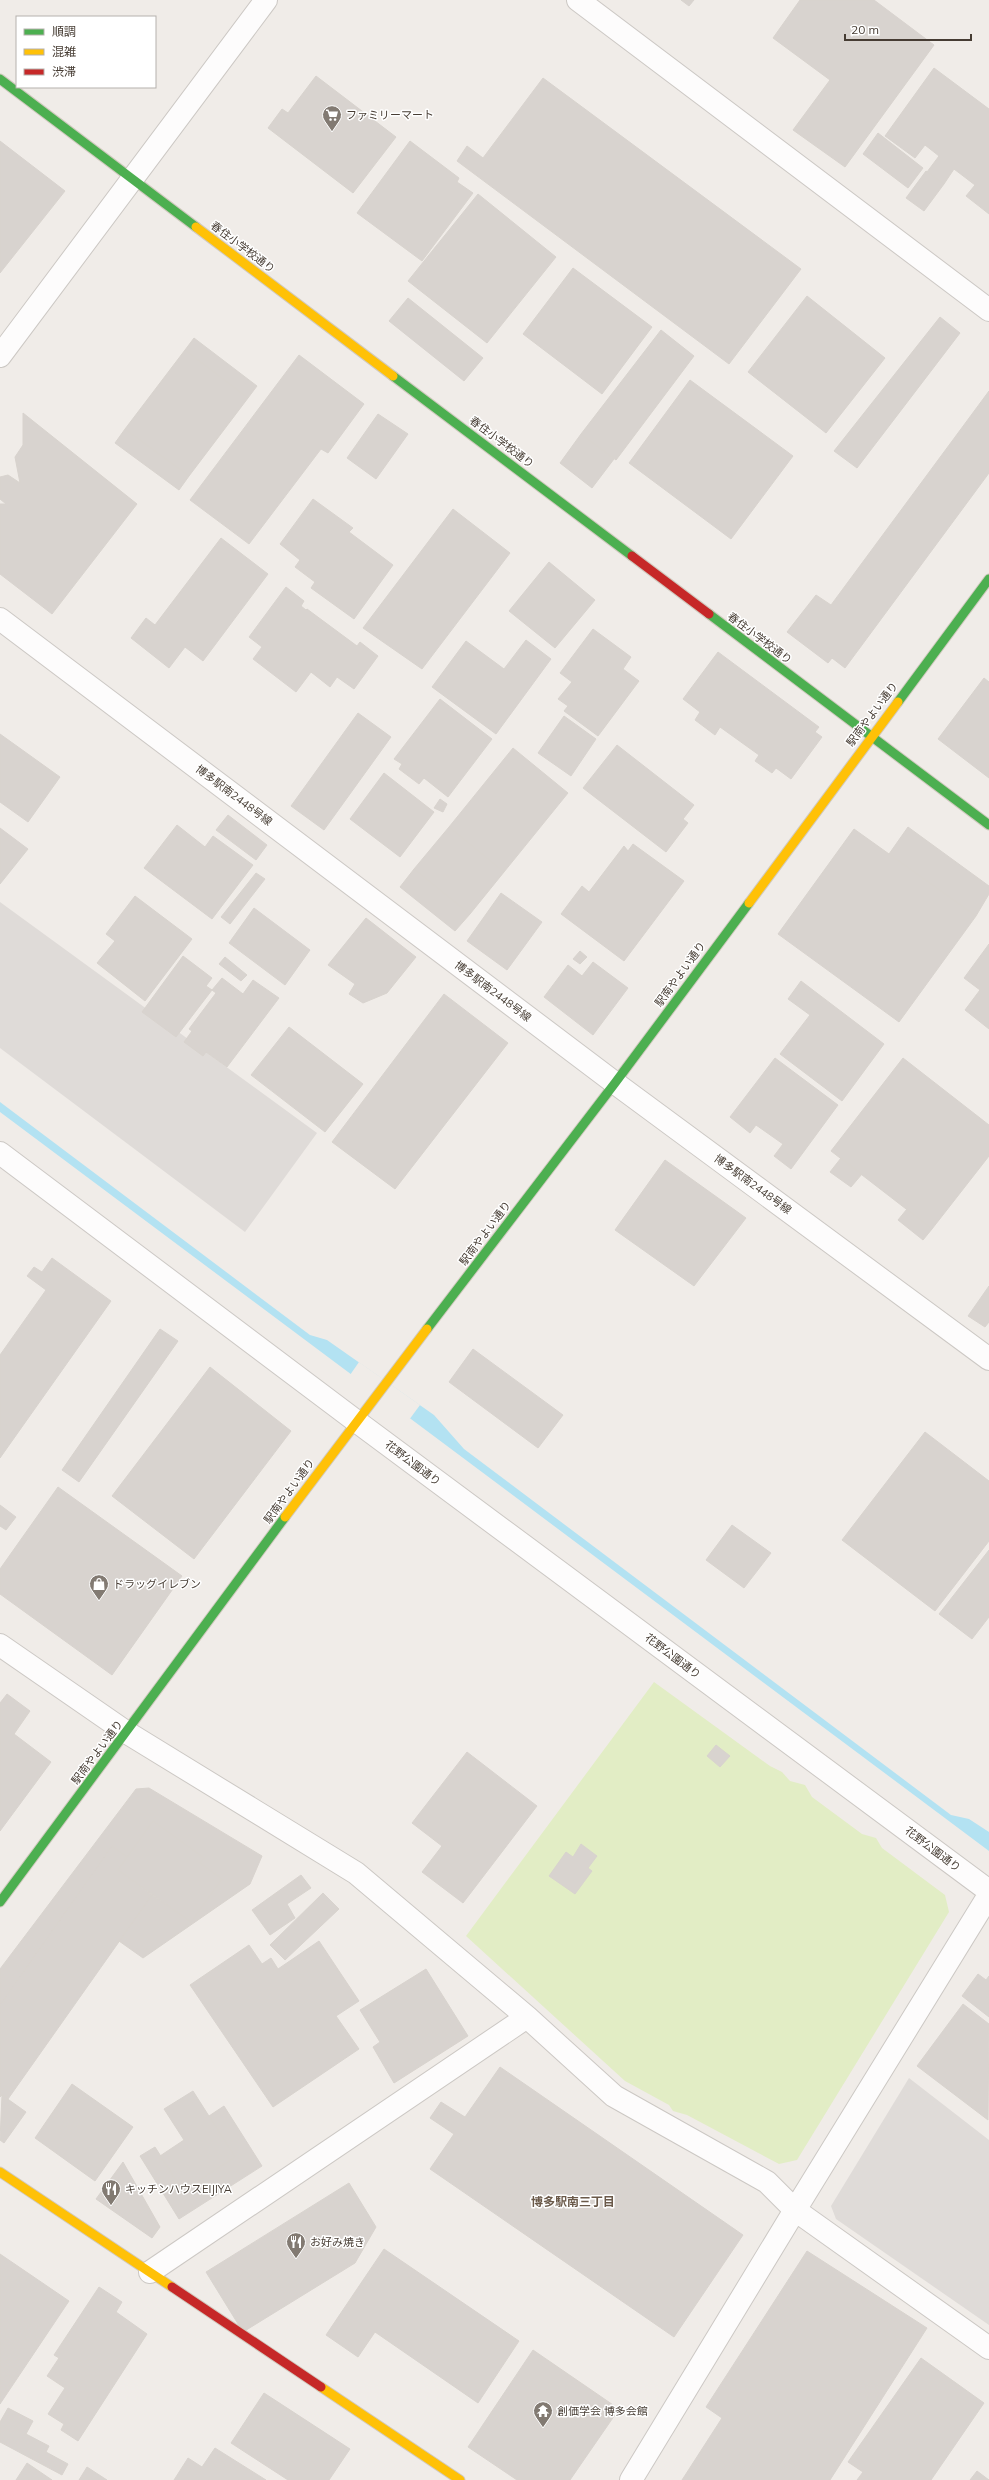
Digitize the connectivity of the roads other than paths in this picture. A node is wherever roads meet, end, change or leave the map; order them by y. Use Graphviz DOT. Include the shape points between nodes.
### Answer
graph roads {
  1 [pos="266,0"];
  2 [pos="578,0"];
  3 [pos="0,79"];
  4 [pos="134,179"];
  5 [pos="989,310"];
  6 [pos="0,356"];
  7 [pos="989,579"];
  8 [pos="0,619"];
  9 [pos="870,736"];
  10 [pos="989,825"];
  11 [pos="615,1083"];
  12 [pos="0,1153"];
  13 [pos="989,1359"];
  14 [pos="356,1421"];
  15 [pos="0,1645"];
  16 [pos="126,1732"];
  17 [pos="989,1891"];
  18 [pos="989,1895"];
  19 [pos="0,1902"];
  20 [pos="527,2017"];
  21 [pos="0,2172"];
  22 [pos="794,2210"];
  23 [pos="150,2272"];
  24 [pos="989,2348"];
  25 [pos="460,2480"];
  26 [pos="631,2480"];
  1 -- 4 [label="street"];
  2 -- 5 [label="street"];
  3 -- 4 [label="street, 春住小学校通り"];
  4 -- 6 [label="street"];
  4 -- 9 [label="street, 春住小学校通り"];
  7 -- 9 [label="street, 駅南やよい通り"];
  8 -- 11 [label="street, 博多駅南2448号線"];
  9 -- 10 [label="street, 春住小学校通り"];
  9 -- 11 [label="street, 駅南やよい通り"];
  11 -- 13 [label="street, 博多駅南2448号線"];
  11 -- 14 [label="street, 駅南やよい通り"];
  12 -- 14 [label="street, 花野公園通り"];
  14 -- 16 [label="street, 駅南やよい通り"];
  14 -- 17 [label="street, 花野公園通り"];
  15 -- 16 [label="street"];
  16 -- 19 [label="street, 駅南やよい通り"];
  16 -- 20 [label="street" via="356,1873"];
  18 -- 22 [label="street"];
  20 -- 22 [label="street" via="614,2096 767,2182"];
  20 -- 23 [label="street"];
  21 -- 23 [label="street"];
  22 -- 24 [label="street"];
  22 -- 26 [label="street"];
  23 -- 25 [label="street"];
}
